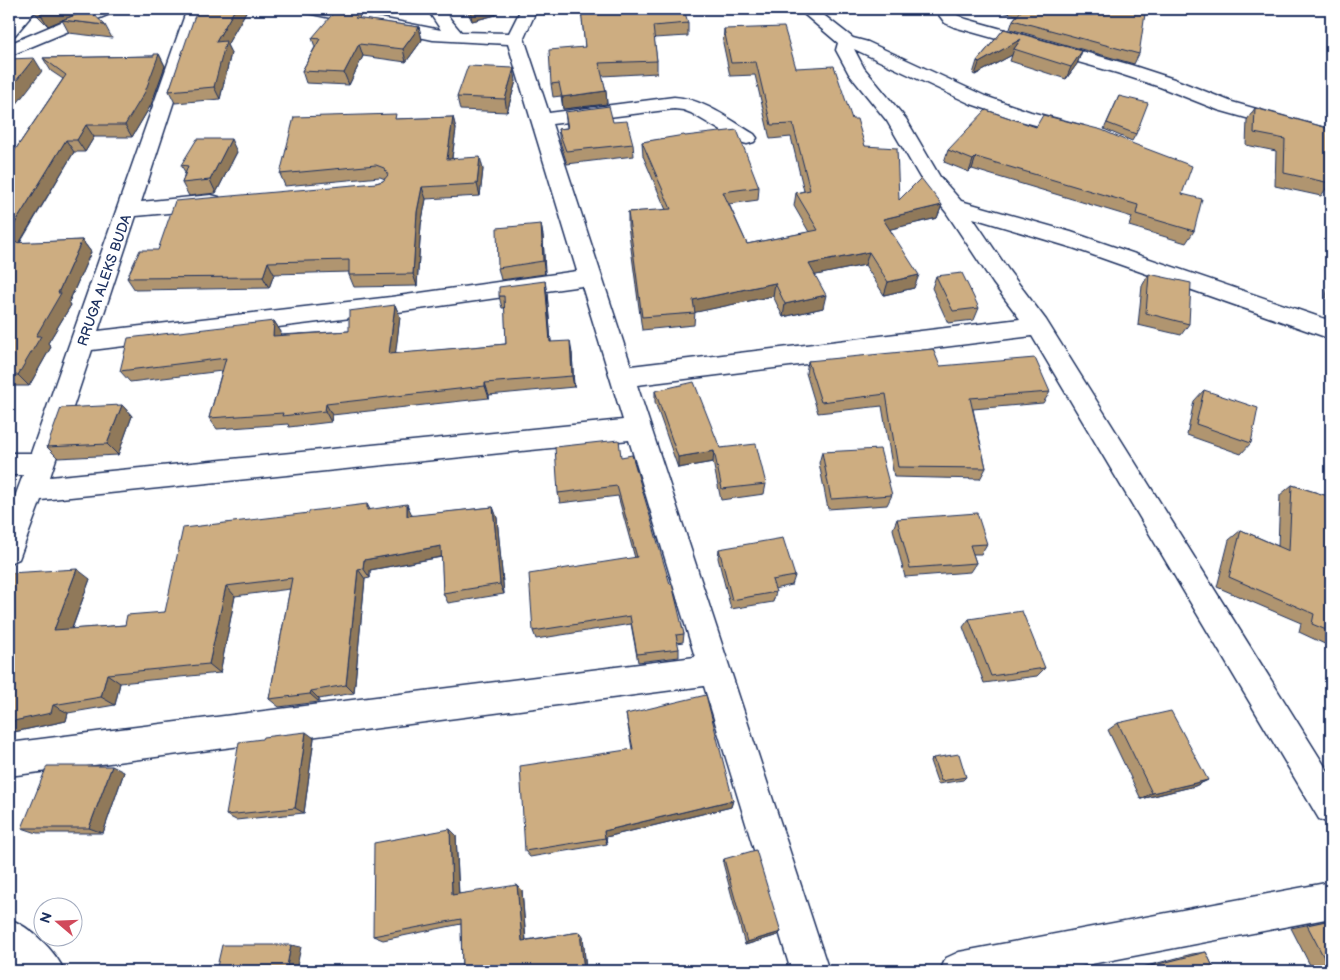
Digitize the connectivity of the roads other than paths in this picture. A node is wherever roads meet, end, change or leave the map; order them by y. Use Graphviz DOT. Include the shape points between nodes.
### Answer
graph roads {
  1 [pos="28,9"];
  2 [pos="106,9"];
  3 [pos="194,9"];
  4 [pos="312,9"];
  5 [pos="436,9"];
  6 [pos="529,9"];
  7 [pos="806,9"];
  8 [pos="950,9"];
  9 [pos="9,31"];
  10 [pos="456,36"];
  11 [pos="515,38"];
  12 [pos="847,42"];
  13 [pos="9,51"];
  14 [pos="541,120"];
  15 [pos="1096,135"];
  16 [pos="1331,136"];
  17 [pos="747,138"];
  18 [pos="234,200"];
  19 [pos="954,207"];
  20 [pos="128,210"];
  21 [pos="590,277"];
  22 [pos="1038,326"];
  23 [pos="1331,330"];
  24 [pos="83,342"];
  25 [pos="621,377"];
  26 [pos="638,429"];
  27 [pos="9,464"];
  28 [pos="41,464"];
  29 [pos="31,490"];
  30 [pos="9,550"];
  31 [pos="714,670"];
  32 [pos="9,760"];
  33 [pos="1331,807"];
  34 [pos="1331,900"];
  35 [pos="9,936"];
  36 [pos="45,971"];
  37 [pos="810,971"];
  38 [pos="959,971"];
  1 -- 9 [label="street"];
  2 -- 13 [label="street"];
  3 -- 20 [label="street, RRUGA ALEKS BUDA"];
  4 -- 10 [label="street" via="419,32"];
  5 -- 10 [label="street"];
  6 -- 11 [label="street"];
  7 -- 12 [label="street"];
  8 -- 16 [label="street" via="948,15 951,20 1124,69 1224,106"];
  10 -- 11 [label="street"];
  11 -- 14 [label="street"];
  12 -- 15 [label="street" via="978,100"];
  12 -- 19 [label="street" via="845,50 856,70 896,119 932,181"];
  14 -- 17 [label="street" via="687,104"];
  14 -- 21 [label="street"];
  18 -- 20 [label="street"];
  19 -- 22 [label="street"];
  19 -- 23 [label="street" via="1043,230"];
  20 -- 24 [label="street, RRUGA ALEKS BUDA"];
  21 -- 24 [label="street" via="391,306"];
  21 -- 25 [label="street"];
  22 -- 25 [label="street"];
  22 -- 33 [label="street"];
  24 -- 28 [label="street, RRUGA ALEKS BUDA"];
  25 -- 26 [label="street"];
  26 -- 29 [label="street"];
  26 -- 31 [label="street"];
  27 -- 28 [label="street"];
  28 -- 29 [label="street, RRUGA ALEKS BUDA"];
  29 -- 30 [label="street, RRUGA ALEKS BUDA"];
  31 -- 32 [label="street"];
  31 -- 37 [label="street"];
  34 -- 38 [label="street"];
  35 -- 36 [label="street"];
}
